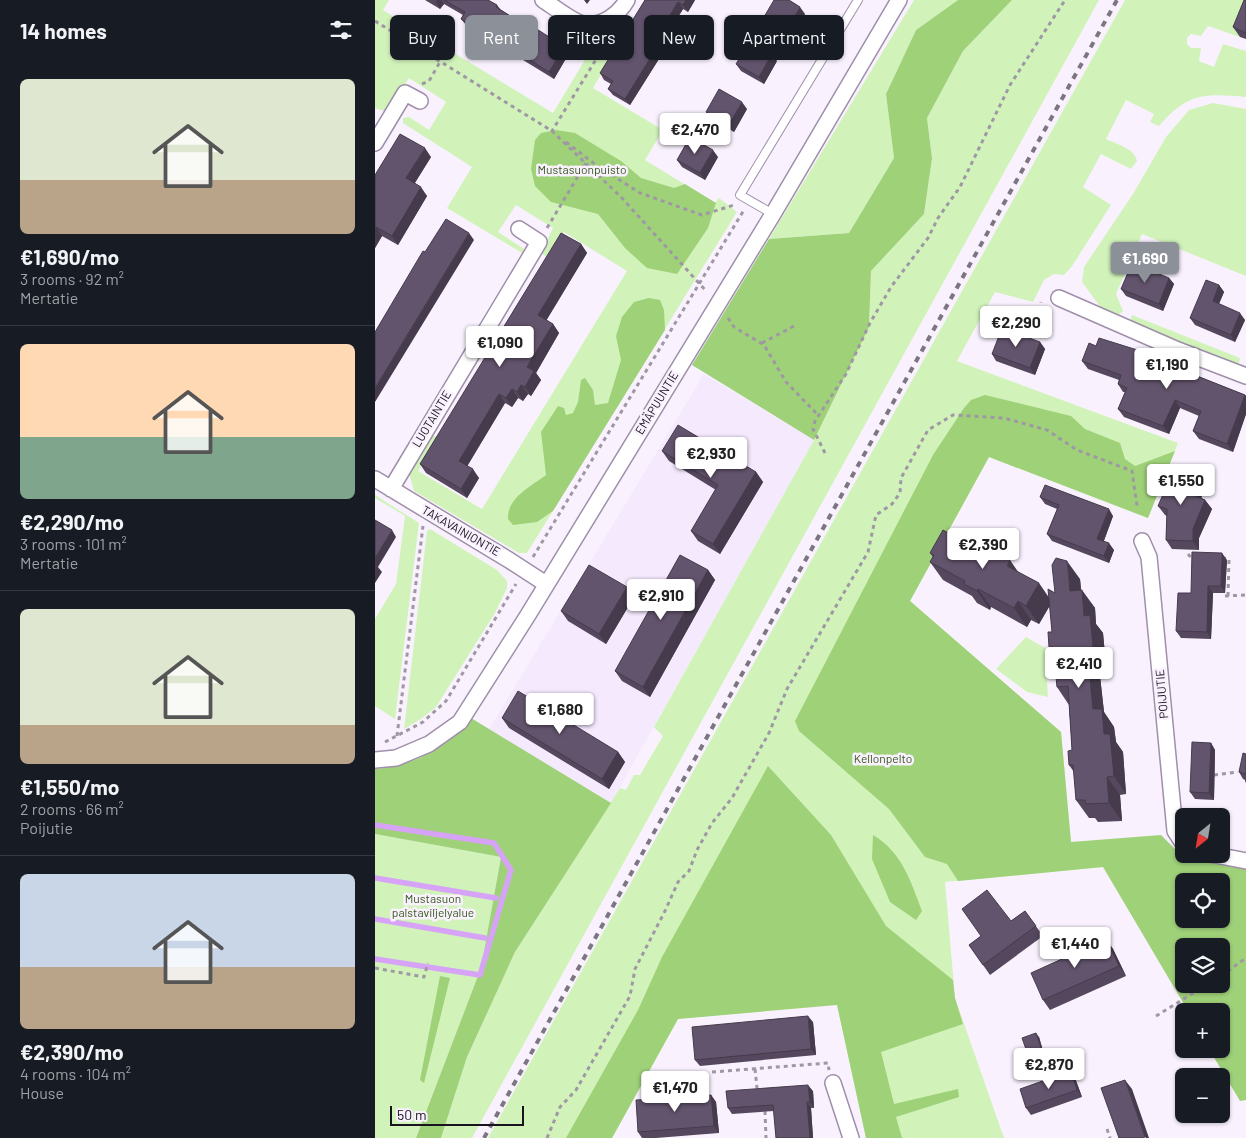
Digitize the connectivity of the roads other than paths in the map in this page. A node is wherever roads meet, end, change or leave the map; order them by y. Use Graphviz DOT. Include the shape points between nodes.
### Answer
graph roads {
  1 [pos="543,0"];
  2 [pos="627,0"];
  3 [pos="858,0"];
  4 [pos="899,0"];
  5 [pos="420,101"];
  6 [pos="375,144"];
  7 [pos="773,214"];
  8 [pos="519,229"];
  9 [pos="1059,298"];
  10 [pos="1246,376"];
  11 [pos="375,479"];
  12 [pos="391,489"];
  13 [pos="1142,541"];
  14 [pos="546,584"];
  15 [pos="375,760"];
  16 [pos="1175,831"];
  17 [pos="1230,858"];
  18 [pos="1246,861"];
  19 [pos="833,1083"];
  20 [pos="851,1138"];
  1 -- 2 [label="street" via="583,24 603,23"];
  3 -- 7 [label="lane" via="741,195"];
  4 -- 7 [label="street, EMÄPUUNTIE"];
  5 -- 6 [label="street" via="405,93"];
  7 -- 14 [label="street, EMÄPUUNTIE"];
  8 -- 12 [label="street, LUOTAINTIE" via="539,242"];
  9 -- 10 [label="street"];
  11 -- 12 [label="street, TAKAVAINIONTIE"];
  12 -- 14 [label="street, TAKAVAINIONTIE"];
  13 -- 16 [label="street, POIJUTIE" via="1149,557"];
  14 -- 15 [label="street, EMÄPUUNTIE" via="460,722 429,744 396,758"];
  17 -- 18 [label="street"];
  19 -- 20 [label="street"];
}
